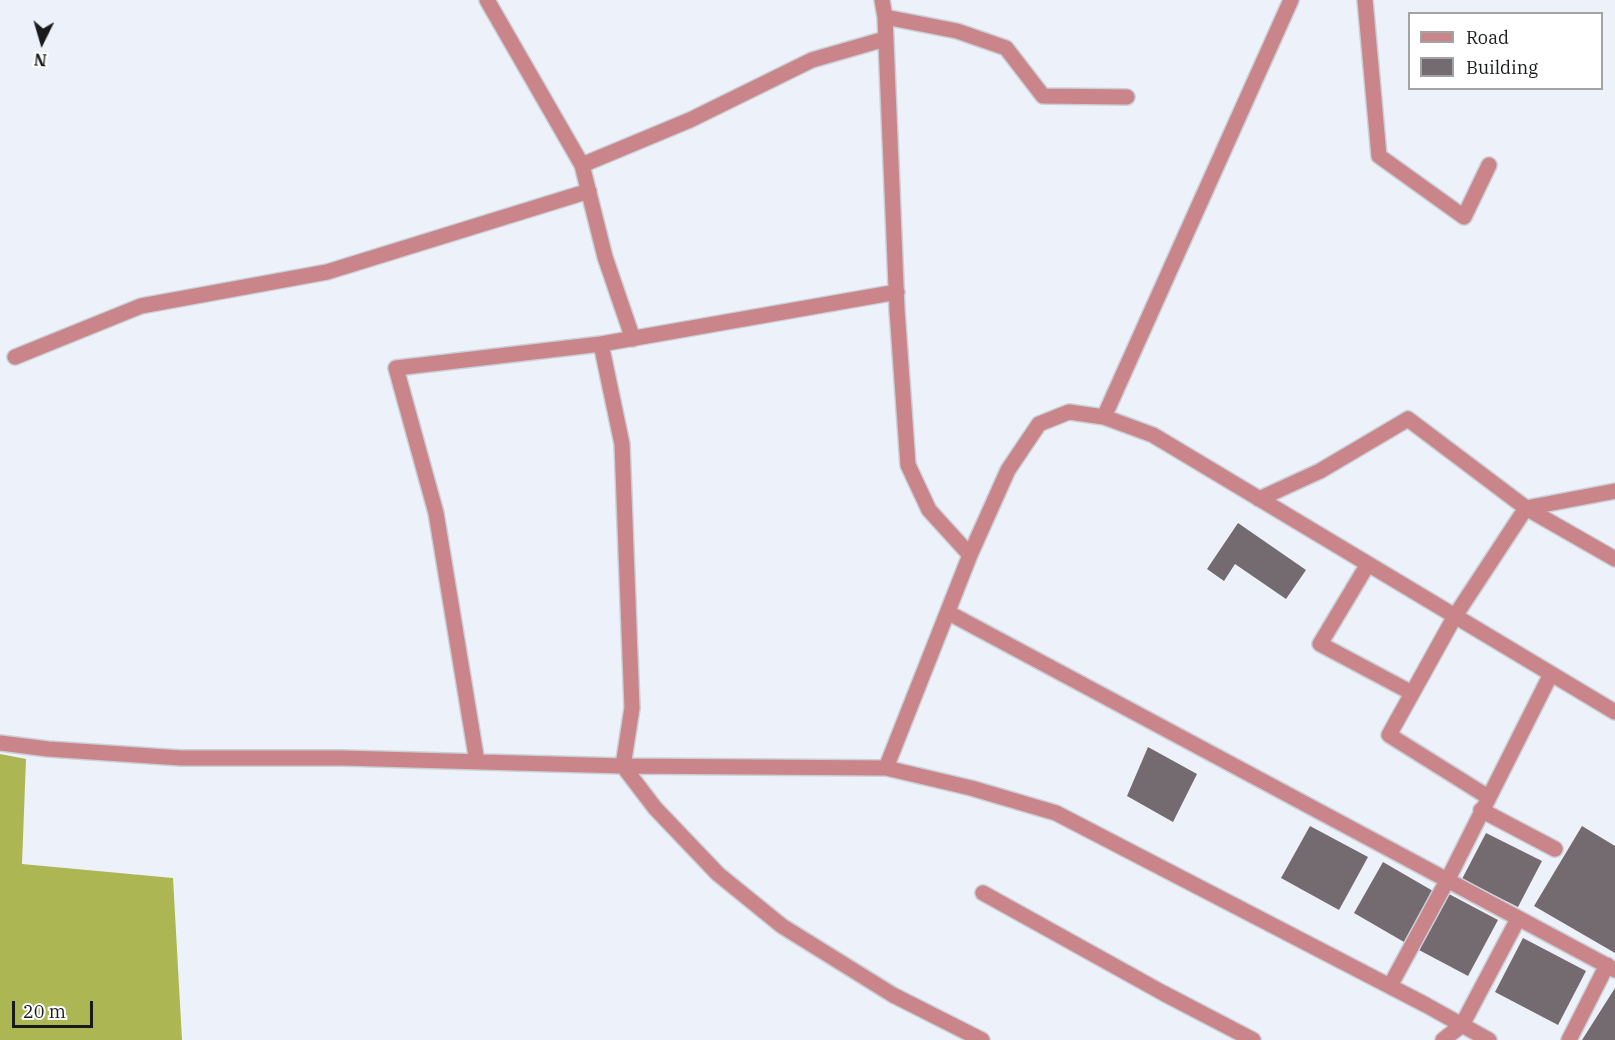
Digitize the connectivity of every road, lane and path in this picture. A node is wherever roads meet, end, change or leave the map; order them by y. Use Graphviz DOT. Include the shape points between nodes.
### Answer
graph roads {
  1 [pos="488,0"];
  2 [pos="882,0"];
  3 [pos="1291,0"];
  4 [pos="1365,0"];
  5 [pos="885,16"];
  6 [pos="885,39"];
  7 [pos="1127,97"];
  8 [pos="582,165"];
  9 [pos="1489,165"];
  10 [pos="589,191"];
  11 [pos="897,292"];
  12 [pos="633,339"];
  13 [pos="601,344"];
  14 [pos="15,357"];
  15 [pos="1104,417"];
  16 [pos="1615,491"];
  17 [pos="1259,499"];
  18 [pos="1526,508"];
  19 [pos="970,555"];
  20 [pos="1615,560"];
  21 [pos="1368,564"];
  22 [pos="949,613"];
  23 [pos="1455,616"];
  24 [pos="1551,674"];
  25 [pos="1412,693"];
  26 [pos="1615,712"];
  27 [pos="0,743"];
  28 [pos="477,762"];
  29 [pos="623,766"];
  30 [pos="886,768"];
  31 [pos="1485,804"];
  32 [pos="1555,849"];
  33 [pos="1448,879"];
  34 [pos="983,893"];
  35 [pos="1518,919"];
  36 [pos="1611,968"];
  37 [pos="1390,986"];
  38 [pos="1462,1025"];
  39 [pos="982,1040"];
  40 [pos="1253,1040"];
  41 [pos="1443,1040"];
  42 [pos="1489,1040"];
  43 [pos="1569,1040"];
  1 -- 8 [label="street"];
  2 -- 5 [label="street"];
  3 -- 15 [label="street"];
  4 -- 9 [label="street" via="1379,156 1464,217"];
  5 -- 6 [label="street"];
  5 -- 7 [label="street" via="957,31 1006,48 1043,96"];
  6 -- 8 [label="street" via="812,60 690,120"];
  6 -- 11 [label="street"];
  8 -- 10 [label="street"];
  10 -- 12 [label="street" via="604,257"];
  10 -- 14 [label="street" via="327,272 141,306"];
  11 -- 12 [label="street"];
  11 -- 19 [label="street" via="908,465 929,510"];
  12 -- 13 [label="street"];
  13 -- 28 [label="street" via="396,368 436,513"];
  13 -- 29 [label="street" via="622,444 633,708"];
  15 -- 17 [label="street" via="1153,435"];
  15 -- 19 [label="street" via="1069,412 1039,424 1008,470"];
  16 -- 18 [label="street"];
  17 -- 18 [label="street" via="1320,471 1408,419"];
  17 -- 21 [label="street"];
  18 -- 20 [label="street"];
  18 -- 23 [label="street"];
  19 -- 22 [label="street"];
  21 -- 23 [label="street"];
  21 -- 25 [label="street" via="1320,644"];
  22 -- 30 [label="street"];
  22 -- 33 [label="street"];
  23 -- 24 [label="street"];
  23 -- 25 [label="street"];
  24 -- 26 [label="street"];
  24 -- 31 [label="street"];
  25 -- 31 [label="street" via="1389,735"];
  27 -- 28 [label="street" via="182,758"];
  28 -- 29 [label="street"];
  29 -- 30 [label="street"];
  29 -- 39 [label="street" via="655,808 718,874 782,926 893,995"];
  30 -- 37 [label="street" via="1056,813"];
  31 -- 32 [label="street"];
  31 -- 33 [label="street"];
  33 -- 35 [label="street"];
  33 -- 37 [label="street"];
  34 -- 40 [label="street"];
  35 -- 36 [label="street"];
  35 -- 38 [label="street"];
  36 -- 43 [label="street"];
  37 -- 38 [label="street"];
  38 -- 41 [label="street"];
  38 -- 42 [label="street"];
}
